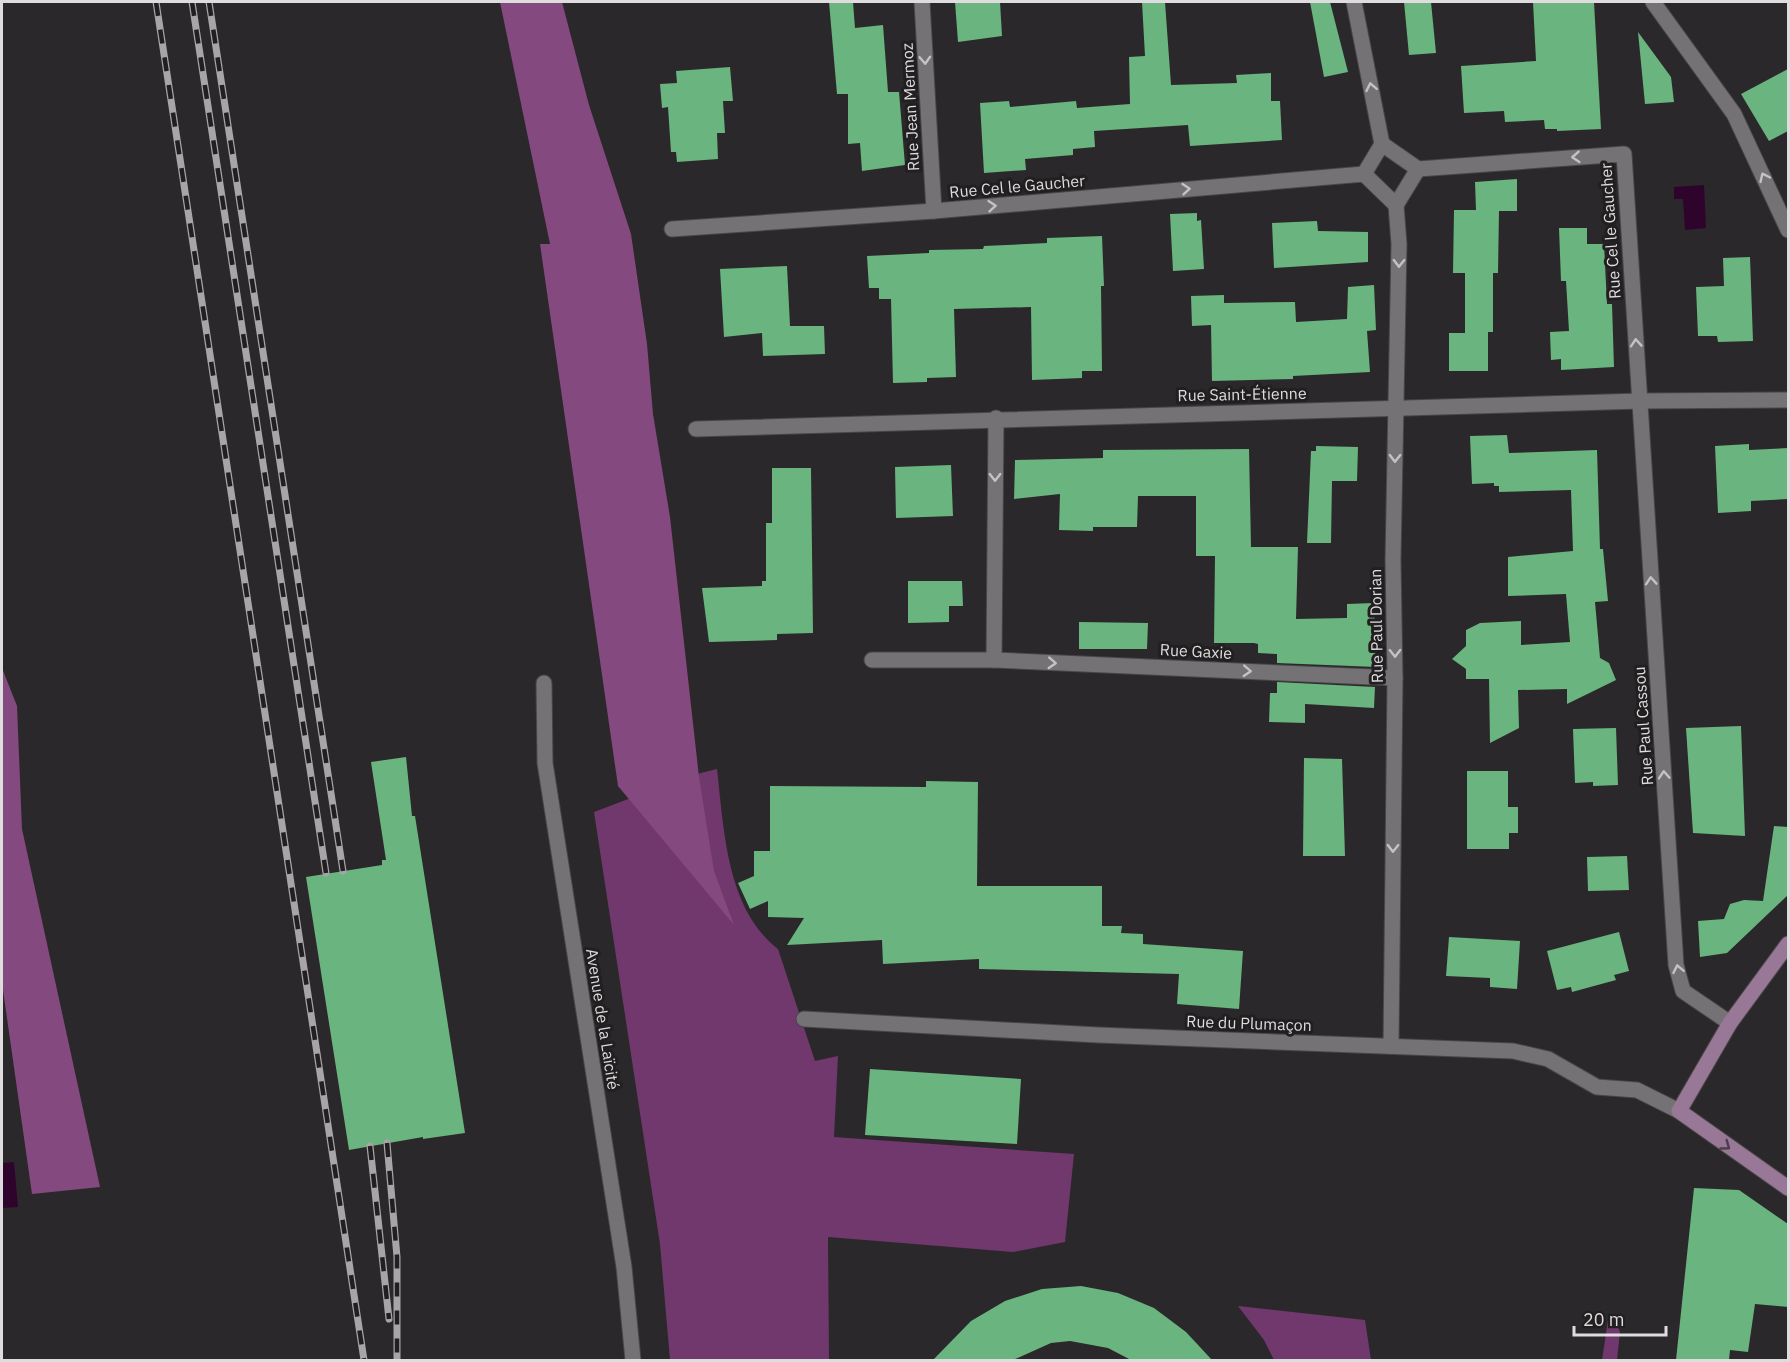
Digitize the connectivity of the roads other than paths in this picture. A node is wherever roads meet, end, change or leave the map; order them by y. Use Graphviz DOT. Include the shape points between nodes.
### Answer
graph roads {
  1 [pos="922,2"];
  2 [pos="1354,2"];
  3 [pos="1653,2"];
  4 [pos="1382,144"];
  5 [pos="1418,169"];
  6 [pos="1364,174"];
  7 [pos="1396,205"];
  8 [pos="934,211"];
  9 [pos="672,229"];
  10 [pos="1788,230"];
  11 [pos="1788,400"];
  12 [pos="1640,401"];
  13 [pos="1396,409"];
  14 [pos="996,418"];
  15 [pos="696,429"];
  16 [pos="872,660"];
  17 [pos="994,660"];
  18 [pos="1395,678"];
  19 [pos="544,683"];
  20 [pos="1788,944"];
  21 [pos="804,1018"];
  22 [pos="1730,1023"];
  23 [pos="1391,1046"];
  24 [pos="1679,1111"];
  25 [pos="1788,1188"];
  26 [pos="633,1360"];
  1 -- 8 [label="street, Rue Jean Mermoz, one-way"];
  4 -- 2 [label="street, one-way"];
  10 -- 3 [label="street, one-way" via="1734,114"];
  4 -- 5 [label="street"];
  4 -- 6 [label="street"];
  5 -- 7 [label="street"];
  12 -- 5 [label="street, Rue Cel le Gaucher, one-way" via="1624,154"];
  6 -- 7 [label="street"];
  8 -- 6 [label="street, Rue Cel le Gaucher, one-way"];
  7 -- 13 [label="street, Rue Paul Dorian, one-way"];
  8 -- 9 [label="street, Rue Cel le Gaucher"];
  11 -- 12 [label="street, Rue Saint-Étienne"];
  12 -- 13 [label="street, Rue Saint-Étienne"];
  22 -- 12 [label="street, Rue Paul Cassou, one-way" via="1683,991 1676,965"];
  13 -- 14 [label="street, Rue Saint-Étienne"];
  13 -- 18 [label="street, Rue Paul Dorian, one-way"];
  14 -- 15 [label="street, Rue Saint-Étienne"];
  14 -- 17 [label="street, one-way"];
  16 -- 17 [label="street, Rue Gaxie"];
  17 -- 18 [label="street, Rue Gaxie, one-way"];
  18 -- 23 [label="street, Rue Paul Dorian, one-way"];
  19 -- 26 [label="street, Avenue de la Laïcité" via="545,763 624,1267"];
  20 -- 22 [label="main road"];
  21 -- 23 [label="street, Rue du Plumaçon" via="1090,1035"];
  22 -- 24 [label="main road"];
  23 -- 24 [label="street, Rue du Plumaçon" via="1524,1053 1548,1059 1597,1088 1637,1090"];
  24 -- 25 [label="main road, one-way"];
}
